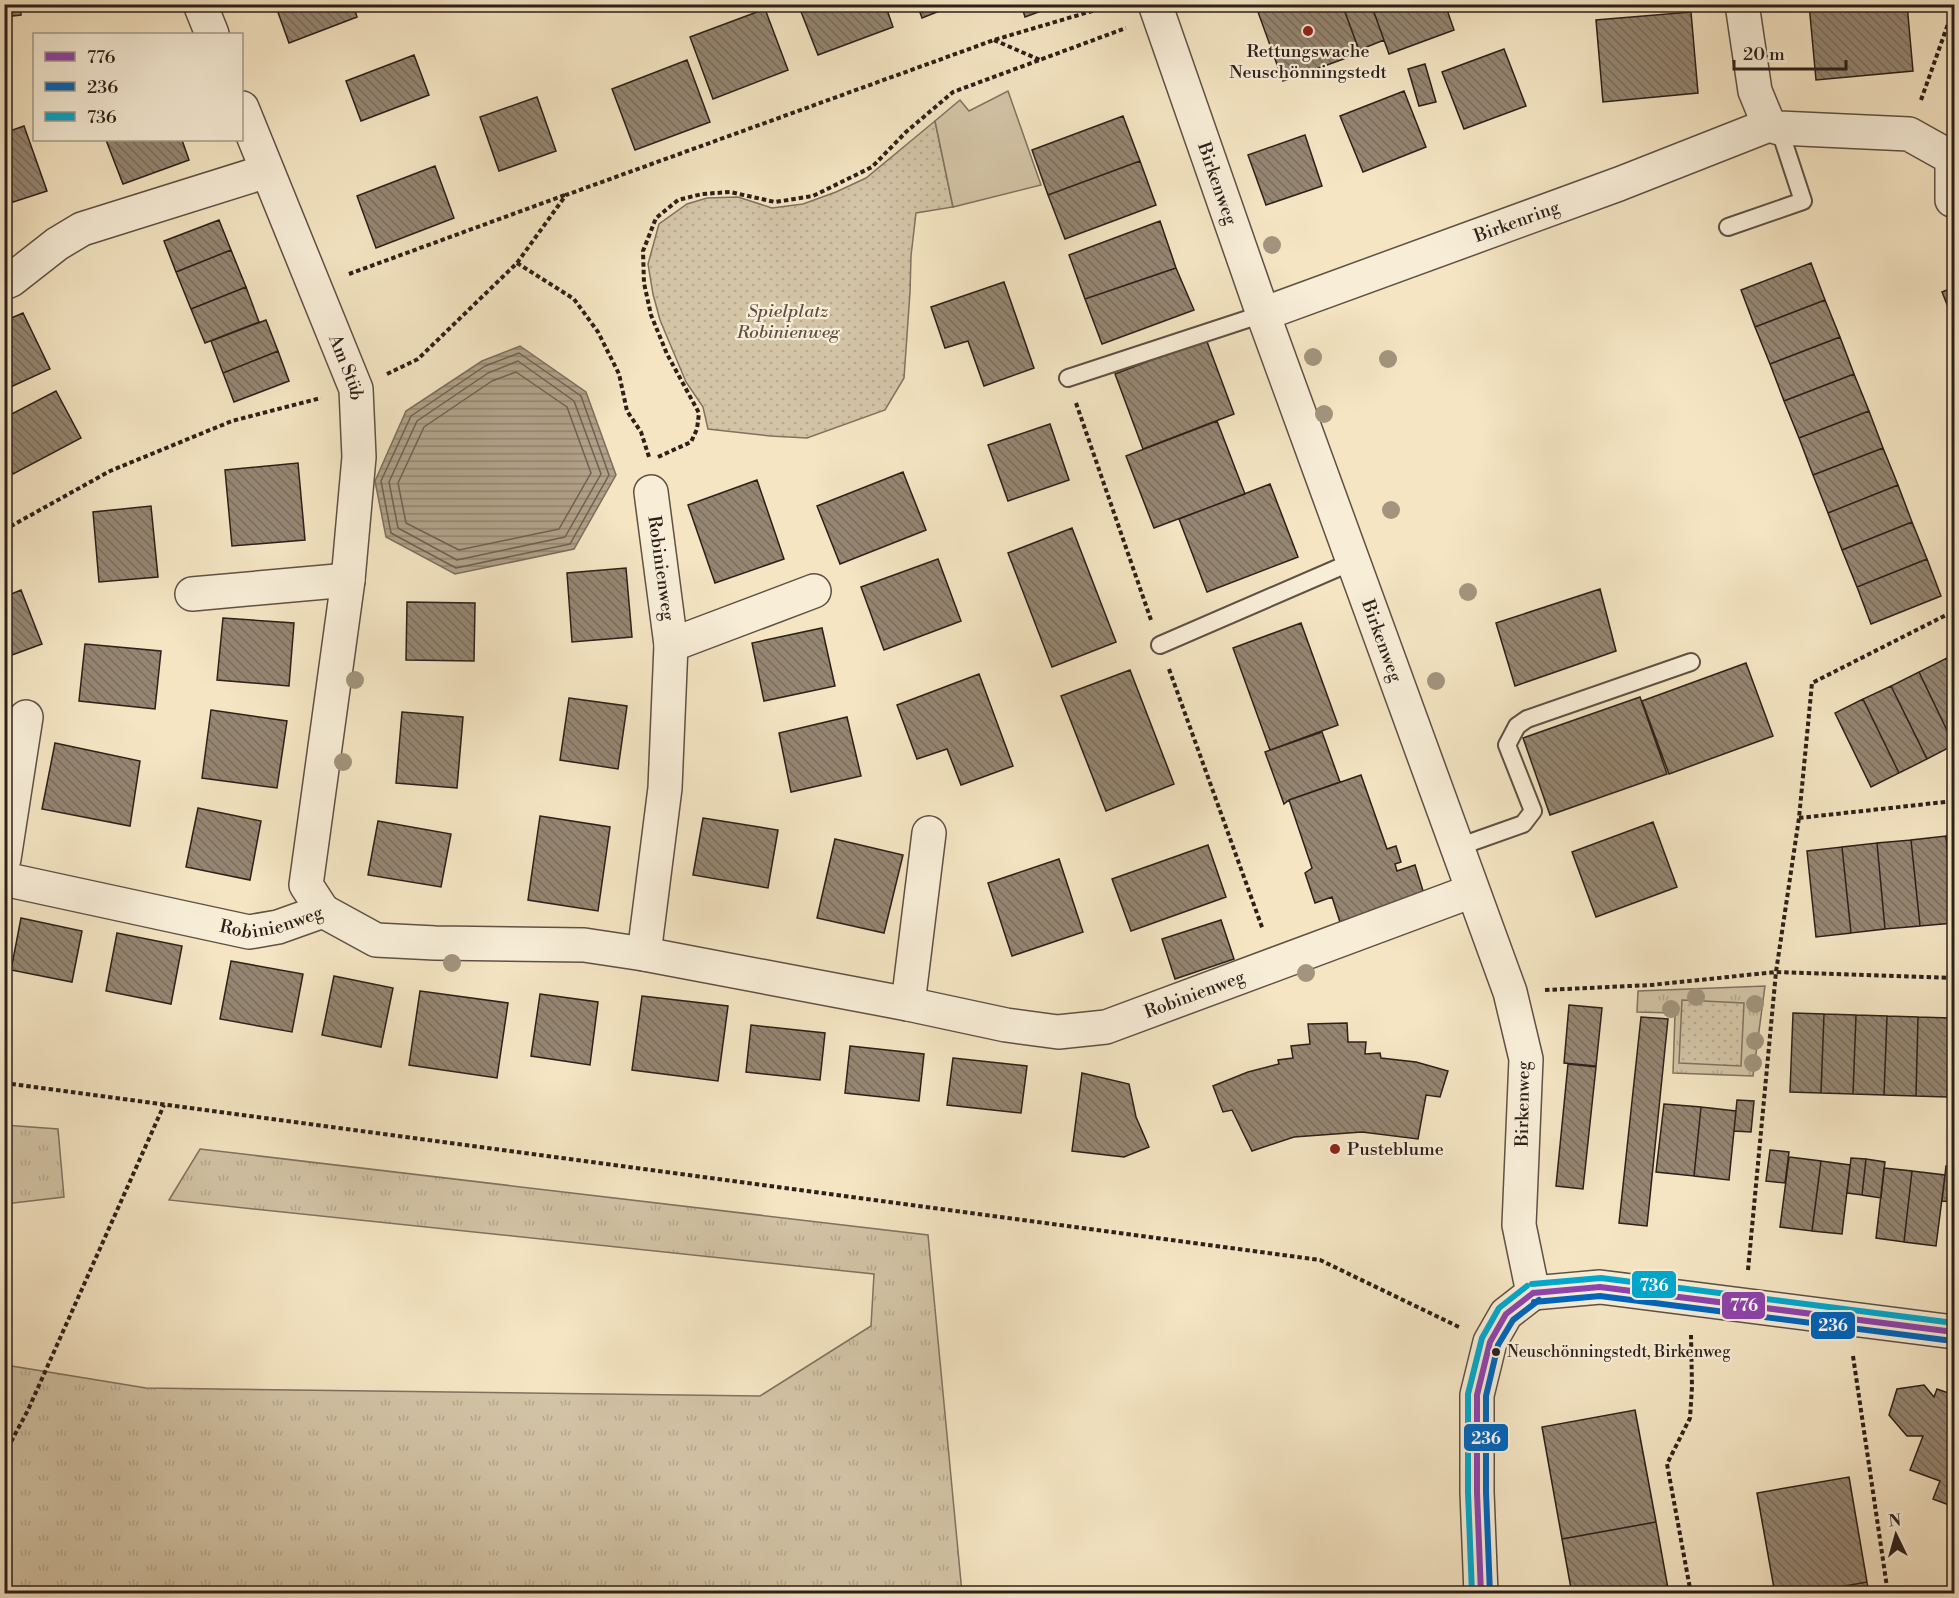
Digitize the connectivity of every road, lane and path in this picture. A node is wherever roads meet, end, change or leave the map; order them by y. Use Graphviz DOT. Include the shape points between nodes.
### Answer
graph roads {
  1 [pos="200,4"];
  2 [pos="1116,4"];
  3 [pos="1742,4"];
  4 [pos="1954,7"];
  5 [pos="1158,10"];
  6 [pos="212,33"];
  7 [pos="994,40"];
  8 [pos="1041,60"];
  9 [pos="243,111"];
  10 [pos="1774,126"];
  11 [pos="1909,134"];
  12 [pos="267,171"];
  13 [pos="566,195"];
  14 [pos="1952,201"];
  15 [pos="1728,227"];
  16 [pos="517,262"];
  17 [pos="4,283"];
  18 [pos="314,286"];
  19 [pos="1263,314"];
  20 [pos="1068,378"];
  21 [pos="356,388"];
  22 [pos="651,492"];
  23 [pos="4,530"];
  24 [pos="1353,561"];
  25 [pos="348,580"];
  26 [pos="814,591"];
  27 [pos="192,594"];
  28 [pos="1954,611"];
  29 [pos="671,645"];
  30 [pos="1160,645"];
  31 [pos="1691,662"];
  32 [pos="26,717"];
  33 [pos="1954,801"];
  34 [pos="1799,818"];
  35 [pos="929,833"];
  36 [pos="1458,847"];
  37 [pos="4,859"];
  38 [pos="4,879"];
  39 [pos="1472,891"];
  40 [pos="323,912"];
  41 [pos="644,954"];
  42 [pos="1776,972"];
  43 [pos="1954,978"];
  44 [pos="1510,992"];
  45 [pos="908,1004"];
  46 [pos="4,1083"];
  47 [pos="164,1105"];
  48 [pos="1748,1273"];
  49 [pos="1533,1293"];
  50 [pos="1954,1332"];
  51 [pos="1691,1335"];
  52 [pos="1490,1342"];
  53 [pos="1852,1355"];
  54 [pos="4,1455"];
  55 [pos="1481,1593"];
  56 [pos="1691,1593"];
  57 [pos="1888,1593"];
  1 -- 6 [label="street"];
  2 -- 7 [label="path"];
  3 -- 10 [label="street" via="1755,91"];
  4 -- 11 [label="path"];
  5 -- 8 [label="path"];
  5 -- 19 [label="street, Birkenweg"];
  7 -- 8 [label="path"];
  7 -- 13 [label="path"];
  8 -- 16 [label="path" via="953,92 872,167 813,196 775,202 730,192 702,194 678,200 656,218 643,251 644,284 651,315 699,413 691,442 650,461 641,432 627,411 619,374 598,332 574,299"];
  9 -- 12 [label="street, Am Stüb"];
  10 -- 11 [label="street, Birkenring"];
  10 -- 15 [label="lane" via="1803,201"];
  10 -- 19 [label="street, Birkenring"];
  11 -- 14 [label="street, Birkenring" via="1952,158"];
  12 -- 17 [label="street" via="82,229"];
  12 -- 18 [label="street, Am Stüb"];
  13 -- 16 [label="path"];
  13 -- 18 [label="path"];
  16 -- 21 [label="path" via="418,359"];
  18 -- 21 [label="street, Am Stüb"];
  19 -- 20 [label="lane"];
  19 -- 24 [label="street, Birkenweg"];
  21 -- 23 [label="path" via="232,421 110,471"];
  21 -- 25 [label="street, Am Stüb" via="358,458"];
  22 -- 29 [label="street, Robinienweg"];
  24 -- 30 [label="lane"];
  24 -- 36 [label="street, Birkenweg"];
  25 -- 27 [label="street"];
  25 -- 40 [label="street, Am Stüb" via="306,885"];
  26 -- 29 [label="street, Robinienweg"];
  28 -- 34 [label="path" via="1812,683"];
  29 -- 41 [label="street, Robinienweg" via="664,788"];
  31 -- 36 [label="lane" via="1527,719 1517,726 1507,745 1533,811 1523,824"];
  32 -- 37 [label="street"];
  33 -- 34 [label="path"];
  34 -- 42 [label="path"];
  35 -- 45 [label="street"];
  36 -- 39 [label="street, Birkenweg"];
  38 -- 40 [label="street, Robinienweg" via="249,932"];
  39 -- 44 [label="street, Birkenweg"];
  39 -- 45 [label="street, Robinienweg" via="1106,1027 1058,1032"];
  40 -- 41 [label="street, Robinienweg" via="376,940 584,945"];
  41 -- 45 [label="street, Robinienweg"];
  42 -- 43 [label="path"];
  42 -- 44 [label="path"];
  42 -- 48 [label="path"];
  44 -- 49 [label="street, Birkenweg" via="1526,1059 1520,1225"];
  46 -- 47 [label="path"];
  47 -- 52 [label="path" via="1320,1260"];
  47 -- 54 [label="path" via="28,1410"];
  49 -- 50 [label="street" via="1600,1287"];
  49 -- 52 [label="street" via="1506,1314"];
  51 -- 56 [label="path" via="1690,1418 1666,1464"];
  52 -- 55 [label="street" via="1477,1395"];
  53 -- 57 [label="path"];
}
